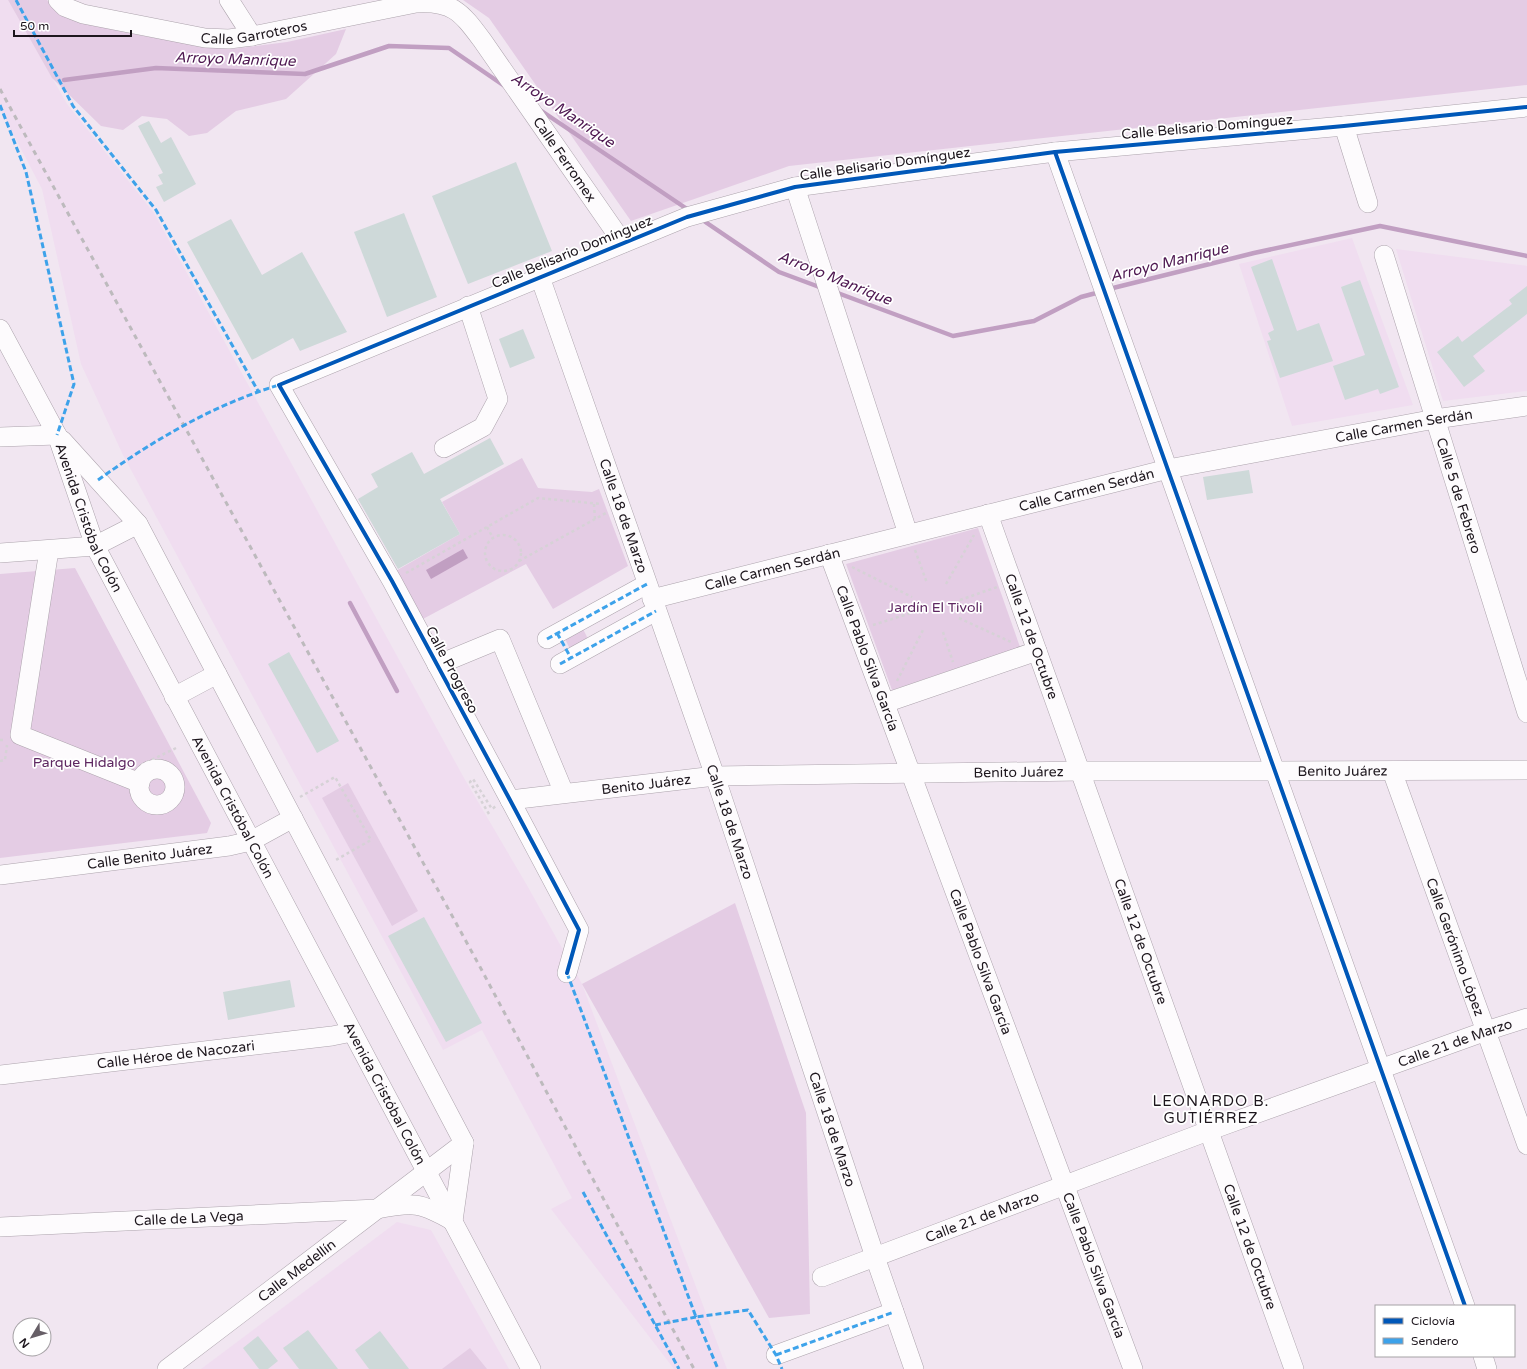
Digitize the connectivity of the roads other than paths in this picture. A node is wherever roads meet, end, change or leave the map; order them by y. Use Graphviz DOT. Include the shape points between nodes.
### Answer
graph roads {
  1 [pos="230,0"];
  2 [pos="62,4"];
  3 [pos="444,4"];
  4 [pos="355,7"];
  5 [pos="252,36"];
  6 [pos="1527,107"];
  7 [pos="1344,126"];
  8 [pos="1055,152"];
  9 [pos="795,187"];
  10 [pos="1368,203"];
  11 [pos="623,243"];
  12 [pos="1384,255"];
  13 [pos="540,277"];
  14 [pos="468,306"];
  15 [pos="0,329"];
  16 [pos="280,385"];
  17 [pos="1527,406"];
  18 [pos="1435,419"];
  19 [pos="57,435"];
  20 [pos="0,437"];
  21 [pos="444,448"];
  22 [pos="1168,469"];
  23 [pos="988,514"];
  24 [pos="138,524"];
  25 [pos="911,540"];
  26 [pos="95,546"];
  27 [pos="49,550"];
  28 [pos="0,553"];
  29 [pos="829,554"];
  30 [pos="652,598"];
  31 [pos="1037,651"];
  32 [pos="437,665"];
  33 [pos="217,674"];
  34 [pos="174,697"];
  35 [pos="885,703"];
  36 [pos="1527,713"];
  37 [pos="1527,770"];
  38 [pos="1080,771"];
  39 [pos="1392,771"];
  40 [pos="1275,772"];
  41 [pos="911,774"];
  42 [pos="714,776"];
  43 [pos="140,783"];
  44 [pos="564,793"];
  45 [pos="510,800"];
  46 [pos="290,812"];
  47 [pos="251,841"];
  48 [pos="0,875"];
  49 [pos="567,973"];
  50 [pos="1527,1018"];
  51 [pos="1486,1031"];
  52 [pos="352,1032"];
  53 [pos="1381,1070"];
  54 [pos="0,1076"];
  55 [pos="1208,1131"];
  56 [pos="464,1143"];
  57 [pos="1527,1145"];
  58 [pos="427,1172"];
  59 [pos="1064,1185"];
  60 [pos="377,1209"];
  61 [pos="453,1221"];
  62 [pos="0,1227"];
  63 [pos="875,1257"];
  64 [pos="822,1278"];
  65 [pos="1465,1305"];
  66 [pos="894,1312"];
  67 [pos="776,1355"];
  68 [pos="1483,1357"];
  69 [pos="167,1369"];
  70 [pos="531,1369"];
  71 [pos="914,1369"];
  72 [pos="1133,1369"];
  73 [pos="1294,1369"];
  74 [pos="1487,1369"];
  1 -- 5 [label="street"];
  2 -- 5 [label="street, Calle Garroteros" via="83,14 205,38 229,39"];
  3 -- 4 [label="street, Calle Garroteros" via="430,2"];
  3 -- 11 [label="street, Calle Ferromex" via="466,19 482,40"];
  4 -- 5 [label="street, Calle Garroteros"];
  6 -- 7 [label="street, Calle Belisario Domínguez"];
  7 -- 8 [label="street, Calle Belisario Domínguez"];
  7 -- 10 [label="street"];
  8 -- 9 [label="street, Calle Belisario Domínguez"];
  8 -- 22 [label="street"];
  9 -- 11 [label="street, Calle Belisario Domínguez" via="694,215"];
  9 -- 25 [label="street"];
  11 -- 13 [label="street, Calle Belisario Domínguez"];
  12 -- 18 [label="street, Calle 5 de Febrero"];
  13 -- 14 [label="street, Calle Belisario Domínguez"];
  13 -- 30 [label="street, Calle 18 de Marzo"];
  14 -- 16 [label="street, Calle Belisario Domínguez"];
  14 -- 21 [label="street" via="498,399 483,427"];
  15 -- 19 [label="street, Avenida Cristóbal Colón"];
  16 -- 32 [label="street, Calle Progreso"];
  17 -- 18 [label="street, Calle Carmen Serdán"];
  18 -- 22 [label="street, Calle Carmen Serdán"];
  18 -- 36 [label="street, Calle 5 de Febrero"];
  19 -- 20 [label="street"];
  19 -- 24 [label="street, Avenida Cristóbal Colón"];
  19 -- 26 [label="street, Avenida Cristóbal Colón"];
  22 -- 23 [label="street, Calle Carmen Serdán"];
  22 -- 40 [label="street"];
  23 -- 25 [label="street, Calle Carmen Serdán"];
  23 -- 31 [label="street, Calle 12 de Octubre"];
  24 -- 26 [label="street"];
  24 -- 33 [label="street, Avenida Cristóbal Colón"];
  25 -- 29 [label="street, Calle Carmen Serdán"];
  26 -- 27 [label="street"];
  26 -- 34 [label="street, Avenida Cristóbal Colón"];
  27 -- 28 [label="street"];
  27 -- 43 [label="street" via="20,735"];
  29 -- 30 [label="street, Calle Carmen Serdán"];
  29 -- 35 [label="street, Calle Pablo Silva García"];
  30 -- 30 [label="street" via="565,661 552,636"];
  30 -- 42 [label="street, Calle 18 de Marzo"];
  31 -- 35 [label="street"];
  31 -- 38 [label="street, Calle 12 de Octubre"];
  32 -- 44 [label="street" via="500,639"];
  32 -- 45 [label="street, Calle Progreso"];
  33 -- 34 [label="street"];
  33 -- 46 [label="street, Avenida Cristóbal Colón"];
  34 -- 47 [label="street, Avenida Cristóbal Colón"];
  35 -- 41 [label="street, Calle Pablo Silva García"];
  37 -- 39 [label="street, Benito Juárez"];
  38 -- 40 [label="street, Benito Juárez"];
  38 -- 41 [label="street, Benito Juárez"];
  38 -- 55 [label="street, Calle 12 de Octubre"];
  39 -- 40 [label="street, Benito Juárez"];
  39 -- 51 [label="street, Calle Gerónimo López"];
  40 -- 53 [label="street"];
  41 -- 42 [label="street, Benito Juárez"];
  41 -- 59 [label="street, Calle Pablo Silva García"];
  42 -- 44 [label="street, Benito Juárez"];
  42 -- 63 [label="street, Calle 18 de Marzo"];
  44 -- 45 [label="street, Benito Juárez"];
  45 -- 49 [label="street, Calle Progreso" via="579,930"];
  46 -- 47 [label="street, Calle Benito Juárez"];
  46 -- 56 [label="street, Avenida Cristóbal Colón"];
  47 -- 48 [label="street, Calle Benito Juárez" via="230,846"];
  47 -- 52 [label="street, Avenida Cristóbal Colón"];
  50 -- 51 [label="street, Calle 21 de Marzo"];
  51 -- 53 [label="street, Calle 21 de Marzo"];
  51 -- 57 [label="street, Calle Gerónimo López"];
  52 -- 54 [label="street, Calle Héroe de Nacozari"];
  52 -- 58 [label="street, Avenida Cristóbal Colón"];
  53 -- 55 [label="street, Calle 21 de Marzo"];
  53 -- 65 [label="street"];
  55 -- 59 [label="street, Calle 21 de Marzo"];
  55 -- 73 [label="street, Calle 12 de Octubre"];
  56 -- 58 [label="street, Avenida Cristóbal Colón"];
  56 -- 61 [label="street"];
  58 -- 60 [label="street, Calle Medellín"];
  58 -- 61 [label="street, Avenida Cristóbal Colón"];
  59 -- 63 [label="street, Calle 21 de Marzo"];
  59 -- 72 [label="street, Calle Pablo Silva García"];
  60 -- 61 [label="street, Calle de La Vega" via="400,1204 419,1205"];
  60 -- 62 [label="street, Calle de La Vega"];
  60 -- 69 [label="street, Calle Medellín"];
  61 -- 70 [label="street, Avenida Cristóbal Colón"];
  63 -- 64 [label="street, Calle 21 de Marzo"];
  63 -- 66 [label="street, Calle 18 de Marzo"];
  66 -- 67 [label="street"];
  66 -- 71 [label="street, Calle 18 de Marzo"];
  68 -- 74 [label="street"];
}
